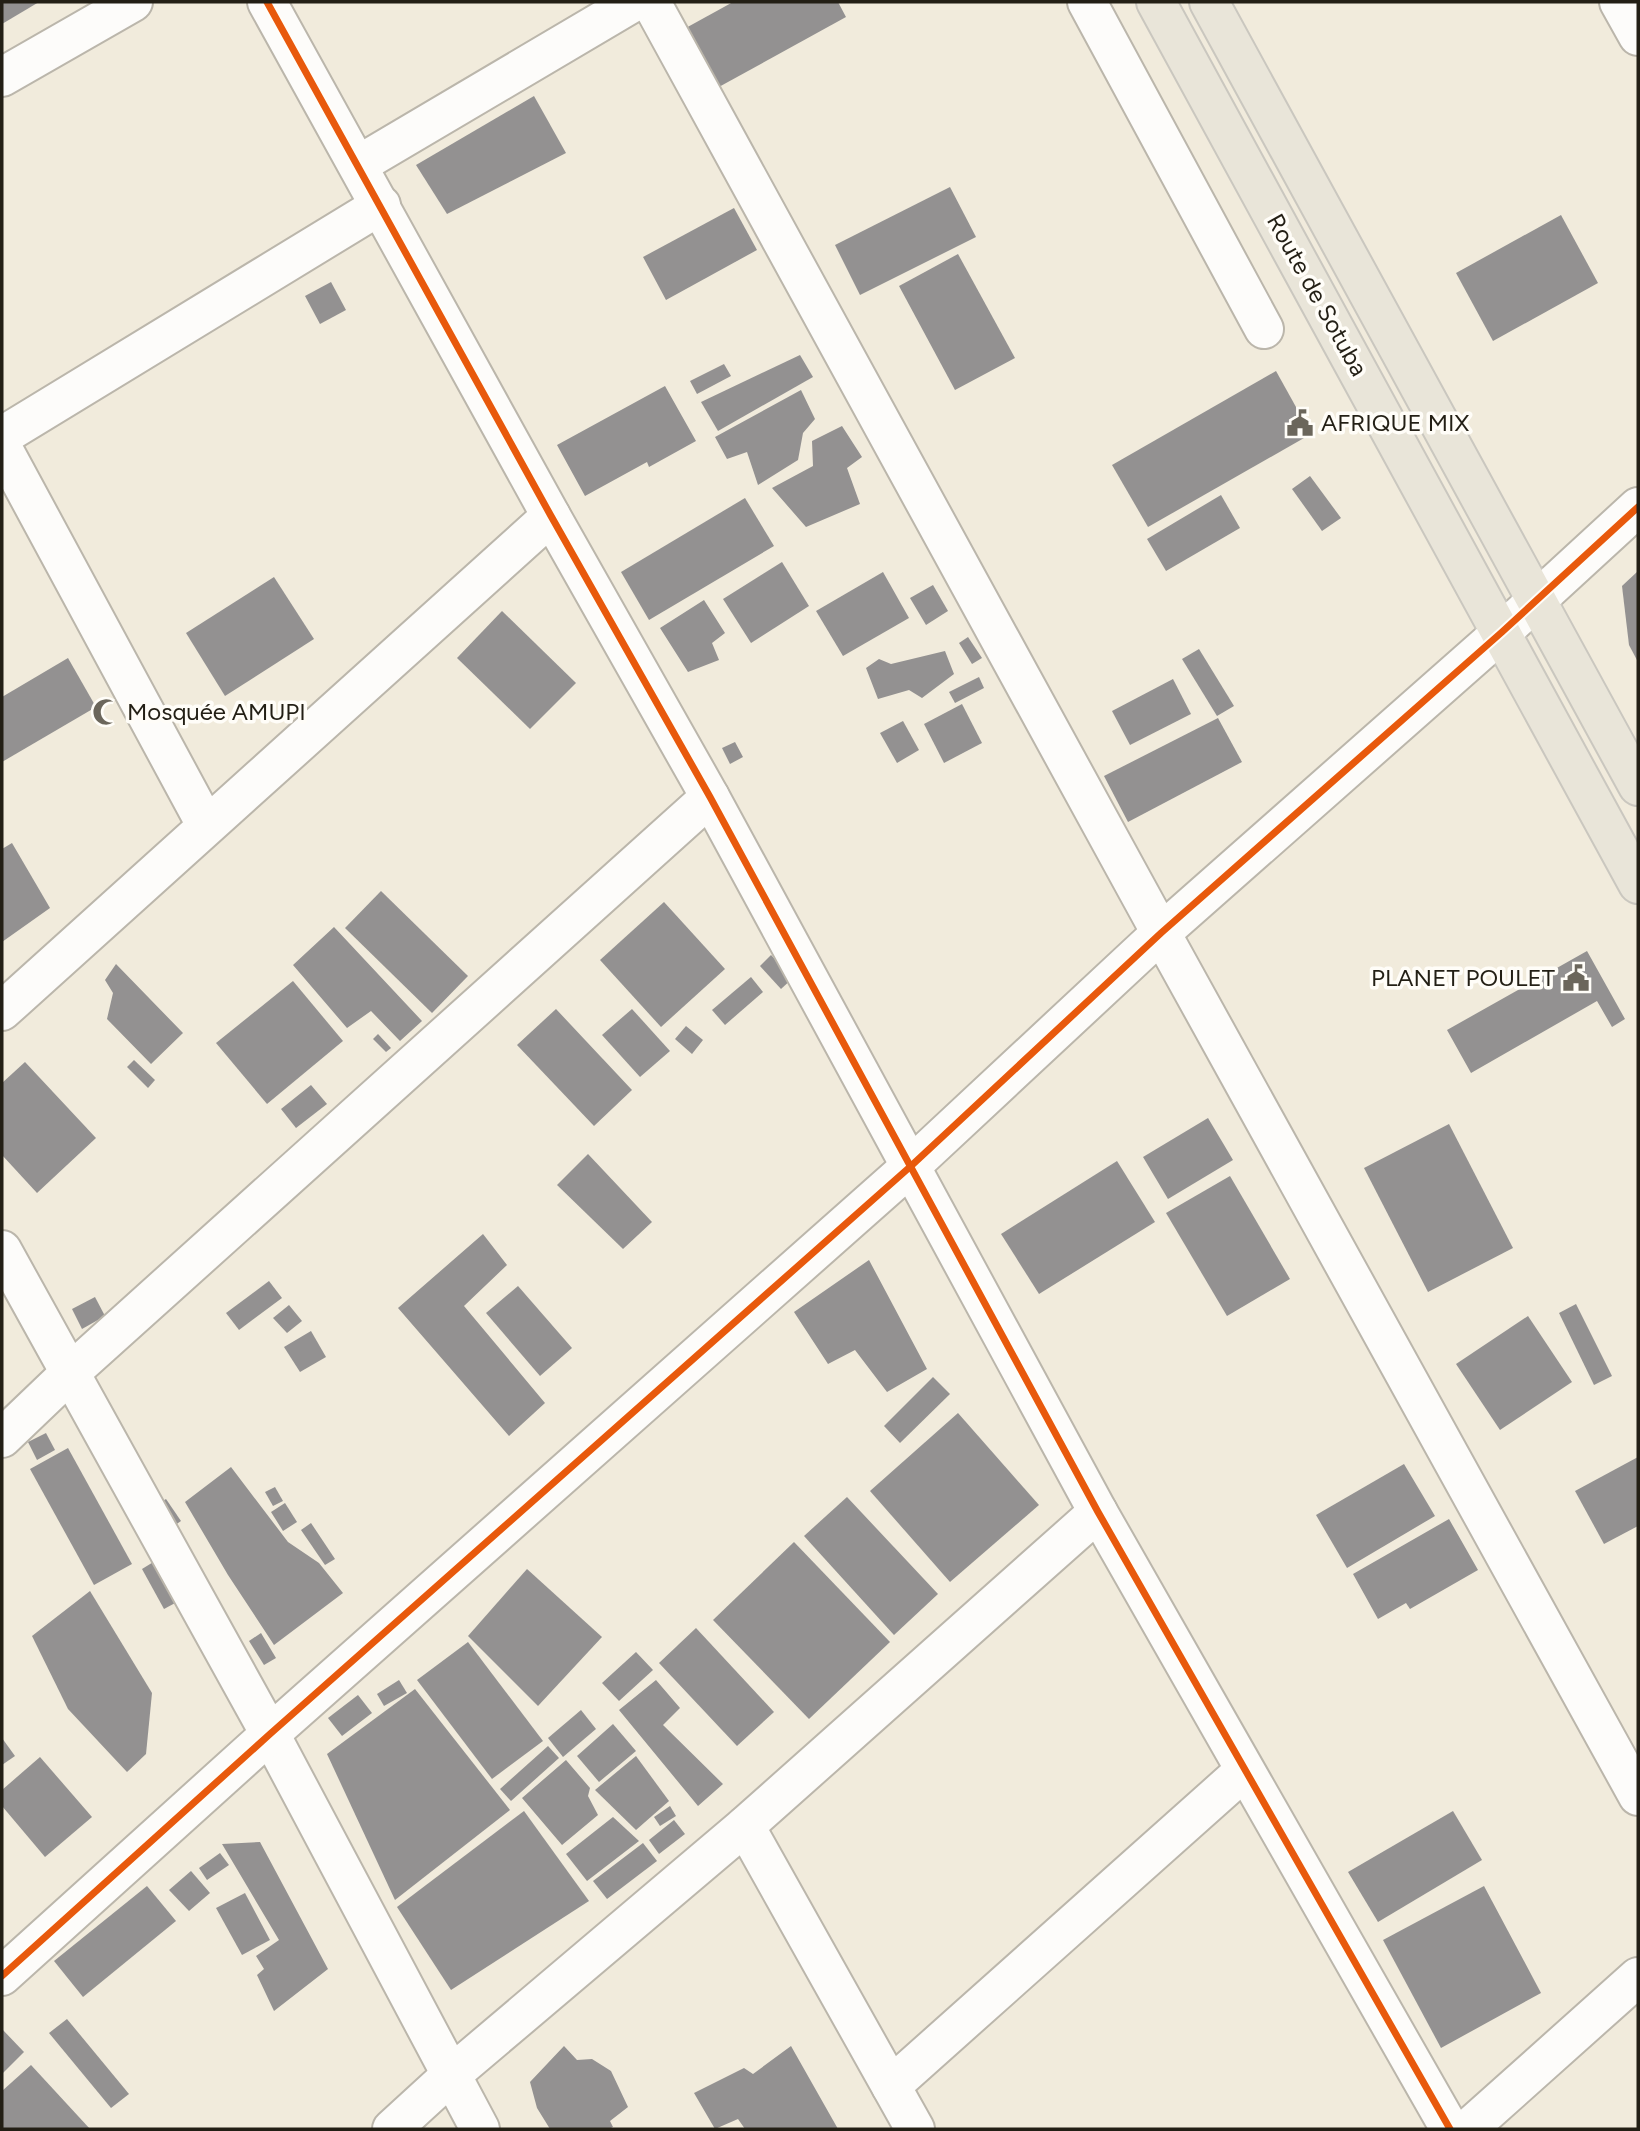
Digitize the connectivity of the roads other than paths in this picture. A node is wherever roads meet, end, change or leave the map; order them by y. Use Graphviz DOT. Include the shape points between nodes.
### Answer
graph roads {
  1 [pos="133,2"];
  2 [pos="267,2"];
  3 [pos="634,2"];
  4 [pos="650,2"];
  5 [pos="1087,2"];
  6 [pos="1156,2"];
  7 [pos="1209,2"];
  8 [pos="1619,2"];
  9 [pos="1638,36"];
  10 [pos="2,77"];
  11 [pos="358,165"];
  12 [pos="381,205"];
  13 [pos="1264,329"];
  14 [pos="2,436"];
  15 [pos="2,447"];
  16 [pos="1638,507"];
  17 [pos="551,516"];
  18 [pos="1537,600"];
  19 [pos="1502,632"];
  20 [pos="1638,786"];
  21 [pos="710,797"];
  22 [pos="206,825"];
  23 [pos="1638,884"];
  24 [pos="1161,933"];
  25 [pos="2,1011"];
  26 [pos="911,1166"];
  27 [pos="2,1250"];
  28 [pos="70,1373"];
  29 [pos="2,1438"];
  30 [pos="1098,1512"];
  31 [pos="270,1734"];
  32 [pos="1244,1770"];
  33 [pos="1638,1796"];
  34 [pos="745,1826"];
  35 [pos="2,1976"];
  36 [pos="1638,1977"];
  37 [pos="451,2075"];
  38 [pos="891,2086"];
  39 [pos="392,2129"];
  40 [pos="480,2129"];
  41 [pos="915,2129"];
  42 [pos="1450,2129"];
  43 [pos="1468,2129"];
  1 -- 10 [label="street"];
  2 -- 11 [label="street"];
  3 -- 11 [label="street"];
  4 -- 24 [label="street"];
  5 -- 13 [label="street"];
  6 -- 19 [label="main road, Route de Sotuba"];
  7 -- 18 [label="main road, Route de Sotuba"];
  8 -- 9 [label="street"];
  11 -- 12 [label="street"];
  12 -- 14 [label="street"];
  12 -- 17 [label="street"];
  15 -- 22 [label="street"];
  16 -- 18 [label="street"];
  17 -- 21 [label="street"];
  17 -- 22 [label="street"];
  18 -- 19 [label="street"];
  18 -- 20 [label="main road, Route de Sotuba"];
  19 -- 23 [label="main road, Route de Sotuba"];
  19 -- 24 [label="street"];
  21 -- 26 [label="street"];
  21 -- 28 [label="street"];
  22 -- 25 [label="street"];
  24 -- 26 [label="street"];
  24 -- 33 [label="street"];
  26 -- 30 [label="street"];
  26 -- 31 [label="street"];
  27 -- 28 [label="street"];
  28 -- 29 [label="street"];
  28 -- 31 [label="street"];
  30 -- 32 [label="street"];
  30 -- 34 [label="street"];
  31 -- 35 [label="street"];
  31 -- 37 [label="street"];
  32 -- 38 [label="street"];
  32 -- 42 [label="street"];
  34 -- 37 [label="street"];
  34 -- 38 [label="street"];
  36 -- 43 [label="street"];
  37 -- 39 [label="street"];
  37 -- 40 [label="street"];
  38 -- 41 [label="street"];
}
